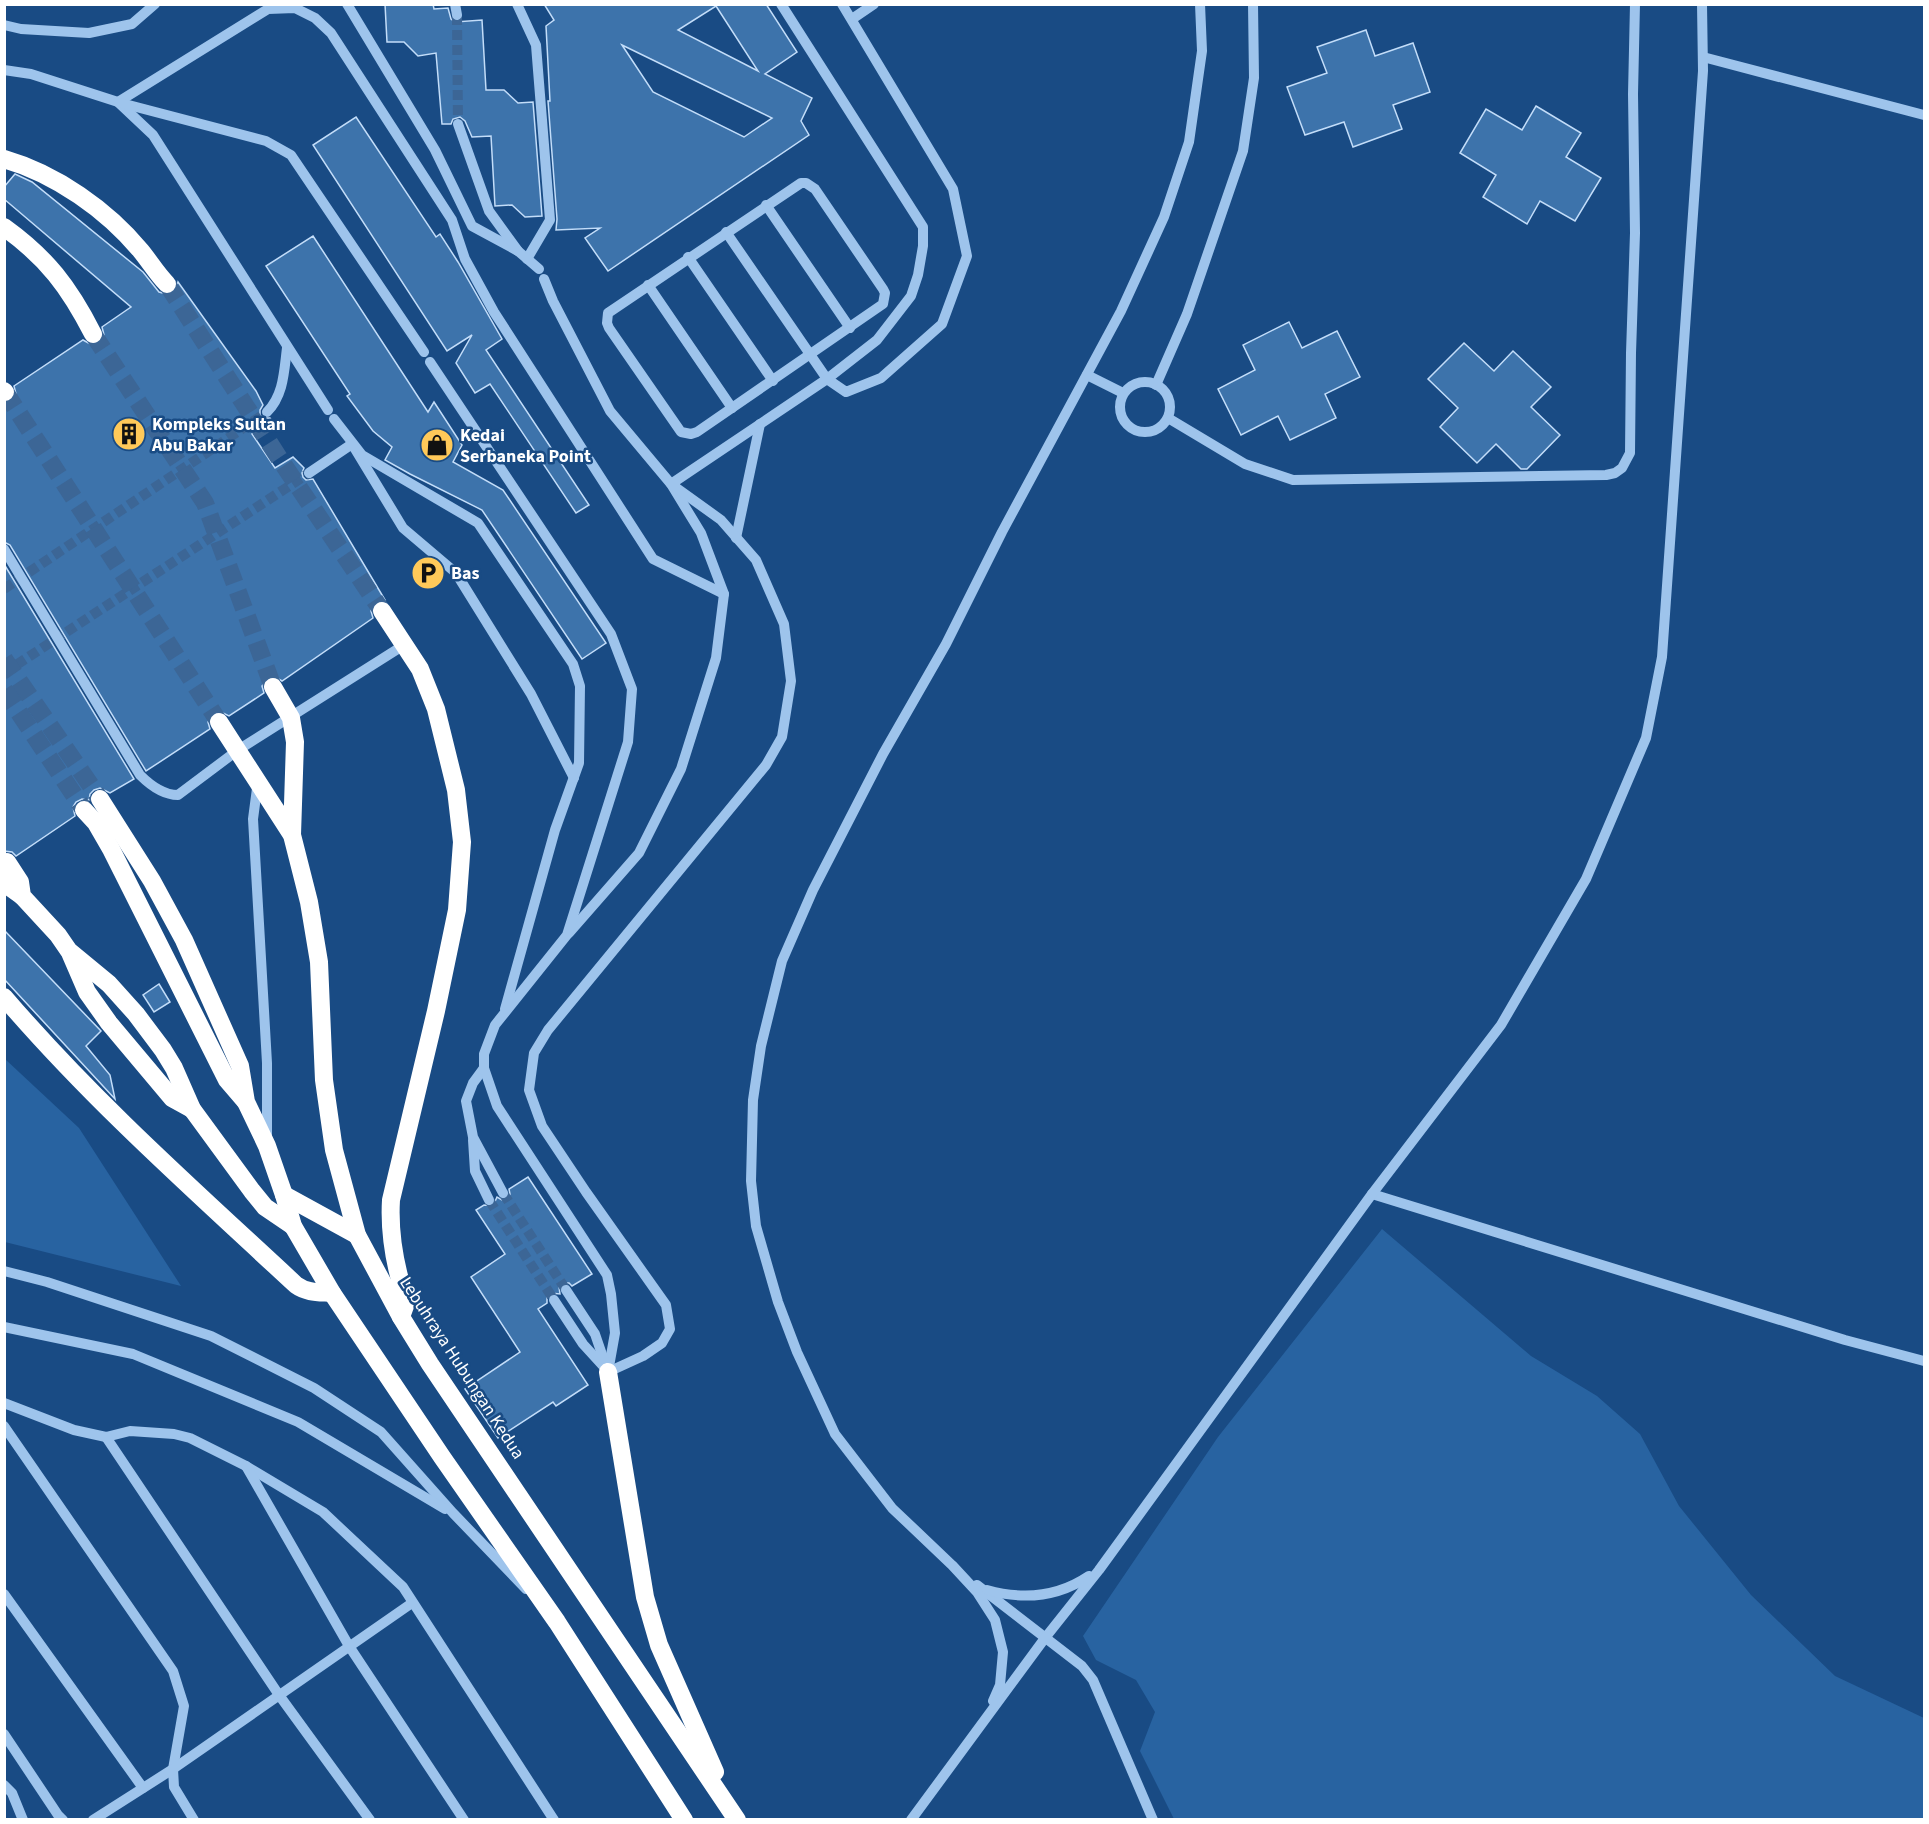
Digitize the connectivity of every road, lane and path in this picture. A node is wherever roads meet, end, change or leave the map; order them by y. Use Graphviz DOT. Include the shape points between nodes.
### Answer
graph roads {
  1 [pos="155,4"];
  2 [pos="347,4"];
  3 [pos="518,4"];
  4 [pos="781,4"];
  5 [pos="843,4"];
  6 [pos="874,4"];
  7 [pos="1200,4"];
  8 [pos="1253,4"];
  9 [pos="1635,4"];
  10 [pos="1702,4"];
  11 [pos="852,19"];
  12 [pos="4,26"];
  13 [pos="1703,57"];
  14 [pos="4,70"];
  15 [pos="118,102"];
  16 [pos="1924,115"];
  17 [pos="458,124"];
  18 [pos="4,159"];
  19 [pos="766,205"];
  20 [pos="4,227"];
  21 [pos="726,232"];
  22 [pos="518,251"];
  23 [pos="688,257"];
  24 [pos="527,259"];
  25 [pos="167,284"];
  26 [pos="648,285"];
  27 [pos="850,328"];
  28 [pos="93,334"];
  29 [pos="287,348"];
  30 [pos="810,355"];
  31 [pos="1087,375"];
  32 [pos="828,379"];
  33 [pos="772,381"];
  34 [pos="1156,385"];
  35 [pos="1123,393"];
  36 [pos="732,408"];
  37 [pos="267,412"];
  38 [pos="1168,418"];
  39 [pos="760,424"];
  40 [pos="352,444"];
  41 [pos="309,473"];
  42 [pos="671,484"];
  43 [pos="736,538"];
  44 [pos="4,549"];
  45 [pos="724,594"];
  46 [pos="382,611"];
  47 [pos="404,645"];
  48 [pos="273,687"];
  49 [pos="291,718"];
  50 [pos="219,722"];
  51 [pos="238,750"];
  52 [pos="574,778"];
  53 [pos="258,781"];
  54 [pos="100,799"];
  55 [pos="84,810"];
  56 [pos="292,835"];
  57 [pos="7,862"];
  58 [pos="4,884"];
  59 [pos="22,896"];
  60 [pos="567,936"];
  61 [pos="69,951"];
  62 [pos="4,997"];
  63 [pos="504,1013"];
  64 [pos="484,1068"];
  65 [pos="246,1102"];
  66 [pos="192,1109"];
  67 [pos="473,1137"];
  68 [pos="267,1146"];
  69 [pos="503,1193"];
  70 [pos="1372,1194"];
  71 [pos="284,1196"];
  72 [pos="489,1200"];
  73 [pos="293,1226"];
  74 [pos="357,1235"];
  75 [pos="4,1271"];
  76 [pos="566,1290"];
  77 [pos="332,1293"];
  78 [pos="554,1300"];
  79 [pos="401,1317"];
  80 [pos="4,1327"];
  81 [pos="1924,1361"];
  82 [pos="609,1372"];
  83 [pos="4,1403"];
  84 [pos="4,1425"];
  85 [pos="105,1437"];
  86 [pos="246,1466"];
  87 [pos="453,1513"];
  88 [pos="952,1565"];
  89 [pos="1099,1570"];
  90 [pos="981,1589"];
  91 [pos="4,1594"];
  92 [pos="412,1602"];
  93 [pos="557,1622"];
  94 [pos="1045,1638"];
  95 [pos="349,1646"];
  96 [pos="279,1695"];
  97 [pos="986,1718"];
  98 [pos="4,1734"];
  99 [pos="173,1769"];
  100 [pos="4,1785"];
  101 [pos="143,1788"];
  102 [pos="734,1814"];
  103 [pos="23,1820"];
  104 [pos="63,1820"];
  105 [pos="93,1820"];
  106 [pos="194,1820"];
  107 [pos="370,1820"];
  108 [pos="464,1820"];
  109 [pos="554,1820"];
  110 [pos="684,1820"];
  111 [pos="911,1820"];
  112 [pos="1153,1820"];
  1 -- 12 [label="street" via="132,24 89,33"];
  2 -- 22 [label="street" via="435,150 472,226"];
  3 -- 24 [label="street" via="536,45 550,220"];
  4 -- 32 [label="street" via="923,227 923,246 911,296 877,340"];
  5 -- 11 [label="street"];
  6 -- 11 [label="street"];
  7 -- 31 [label="street" via="1202,51 1189,142 1164,217"];
  8 -- 34 [label="street" via="1254,78 1243,151 1187,314"];
  9 -- 38 [label="street" via="1630,453 1623,468 1606,475 1293,480 1245,464"];
  10 -- 13 [label="street"];
  11 -- 32 [label="street" via="953,189 966,255 942,324 881,378 846,392"];
  13 -- 16 [label="street"];
  13 -- 70 [label="street" via="1662,657 1646,738 1586,879 1501,1025"];
  14 -- 15 [label="street" via="31,74"];
  15 -- 29 [label="street" via="153,135"];
  15 -- 45 [label="street" via="268,9 295,8 315,18 331,33 452,220 465,259 494,312 652,558"];
  15 -- 60 [label="street" via="266,141 291,155 611,634 632,689 627,742"];
  17 -- 22 [label="street" via="489,211"];
  18 -- 25 [label="highway" via="64,185 108,219"];
  19 -- 21 [label="street"];
  19 -- 27 [label="street"];
  19 -- 27 [label="street" via="795,185 811,185 883,288 884,304"];
  20 -- 28 [label="highway" via="60,278"];
  21 -- 23 [label="street"];
  21 -- 30 [label="street"];
  22 -- 24 [label="street"];
  23 -- 26 [label="street"];
  23 -- 33 [label="street"];
  24 -- 42 [label="street" via="542,274 610,411"];
  26 -- 36 [label="street"];
  26 -- 36 [label="street" via="612,309 606,323 664,410 681,432 692,434"];
  27 -- 30 [label="street"];
  29 -- 37 [label="street" via="283,383 276,403"];
  29 -- 40 [label="street"];
  30 -- 32 [label="street"];
  30 -- 33 [label="street"];
  31 -- 35 [label="street"];
  31 -- 88 [label="street" via="813,890 782,961 761,1046 753,1100 751,1181 756,1226 797,1352 835,1434 892,1508"];
  32 -- 39 [label="street"];
  33 -- 36 [label="street"];
  34 -- 35 [label="street" via="1138,382"];
  34 -- 38 [label="street" via="1169,399"];
  35 -- 38 [label="street" via="1121,417 1133,430 1156,430"];
  39 -- 42 [label="street"];
  39 -- 43 [label="street"];
  40 -- 41 [label="street"];
  40 -- 52 [label="street" via="403,528 456,573 531,694"];
  40 -- 52 [label="street" via="362,455 478,523 573,664 580,686 579,763"];
  42 -- 43 [label="street" via="721,520"];
  42 -- 45 [label="street" via="701,533"];
  43 -- 82 [label="street" via="756,560 784,624 791,681 782,737 766,765 548,1030 534,1053 529,1090 543,1126 666,1305 670,1329 662,1343"];
  44 -- 51 [label="street" via="140,775 152,787 178,795"];
  45 -- 60 [label="street" via="716,658 681,769 639,853"];
  46 -- 47 [label="highway"];
  47 -- 49 [label="street"];
  47 -- 79 [label="highway" via="420,669 436,709 456,790 462,842 457,910 391,1200 390,1224 405,1302"];
  48 -- 49 [label="highway"];
  49 -- 51 [label="street"];
  49 -- 56 [label="highway" via="295,742"];
  50 -- 51 [label="highway, Lebuhraya Hubungan Kedua"];
  51 -- 53 [label="highway, Lebuhraya Hubungan Kedua"];
  52 -- 63 [label="street" via="555,830"];
  53 -- 56 [label="highway, Lebuhraya Hubungan Kedua"];
  53 -- 68 [label="street" via="253,819 267,1063"];
  54 -- 65 [label="highway" via="184,940 240,1066"];
  55 -- 65 [label="highway" via="111,849 227,1080"];
  56 -- 74 [label="highway, Lebuhraya Hubungan Kedua" via="319,962 324,1080 334,1150"];
  57 -- 59 [label="highway" via="20,882"];
  58 -- 59 [label="highway"];
  59 -- 61 [label="highway"];
  60 -- 63 [label="street"];
  61 -- 66 [label="highway" via="109,984 136,1014 174,1068"];
  61 -- 66 [label="highway" via="87,992 109,1023 172,1098"];
  62 -- 77 [label="highway" via="43,1042 167,1165 296,1285 302,1290"];
  63 -- 64 [label="street" via="490,1037"];
  64 -- 67 [label="street" via="466,1101"];
  64 -- 82 [label="street" via="497,1106 607,1275 615,1333"];
  65 -- 68 [label="highway"];
  66 -- 73 [label="highway" via="265,1207"];
  67 -- 69 [label="street"];
  67 -- 72 [label="street" via="475,1171"];
  68 -- 71 [label="highway"];
  70 -- 81 [label="street"];
  70 -- 89 [label="street"];
  71 -- 73 [label="highway"];
  71 -- 74 [label="highway"];
  73 -- 77 [label="highway"];
  74 -- 79 [label="highway, Lebuhraya Hubungan Kedua"];
  75 -- 87 [label="street" via="211,1336 314,1388 381,1432"];
  76 -- 82 [label="street" via="595,1334"];
  77 -- 93 [label="highway"];
  78 -- 82 [label="street" via="583,1344"];
  79 -- 102 [label="highway, Lebuhraya Hubungan Kedua"];
  80 -- 87 [label="street" via="133,1354 298,1422"];
  82 -- 102 [label="highway" via="645,1598 659,1646"];
  83 -- 85 [label="street" via="74,1430"];
  84 -- 99 [label="street" via="173,1671 184,1706"];
  85 -- 86 [label="street" via="130,1431 182,1436"];
  85 -- 96 [label="street"];
  86 -- 92 [label="street" via="323,1512 403,1587"];
  86 -- 95 [label="street"];
  87 -- 93 [label="street"];
  88 -- 90 [label="street"];
  88 -- 97 [label="street" via="977,1592 995,1620 1003,1652 1000,1685"];
  89 -- 90 [label="street" via="1055,1593 1005,1596"];
  89 -- 94 [label="street"];
  90 -- 94 [label="street"];
  91 -- 101 [label="street"];
  92 -- 95 [label="street"];
  92 -- 109 [label="street"];
  93 -- 110 [label="highway"];
  94 -- 97 [label="street"];
  94 -- 112 [label="street" via="1082,1666 1093,1680"];
  95 -- 96 [label="street"];
  95 -- 108 [label="street"];
  96 -- 99 [label="street"];
  96 -- 107 [label="street"];
  97 -- 111 [label="street"];
  98 -- 104 [label="street"];
  99 -- 101 [label="street"];
  99 -- 106 [label="street" via="174,1786"];
  100 -- 103 [label="street" via="12,1793"];
  101 -- 105 [label="street"];
}
